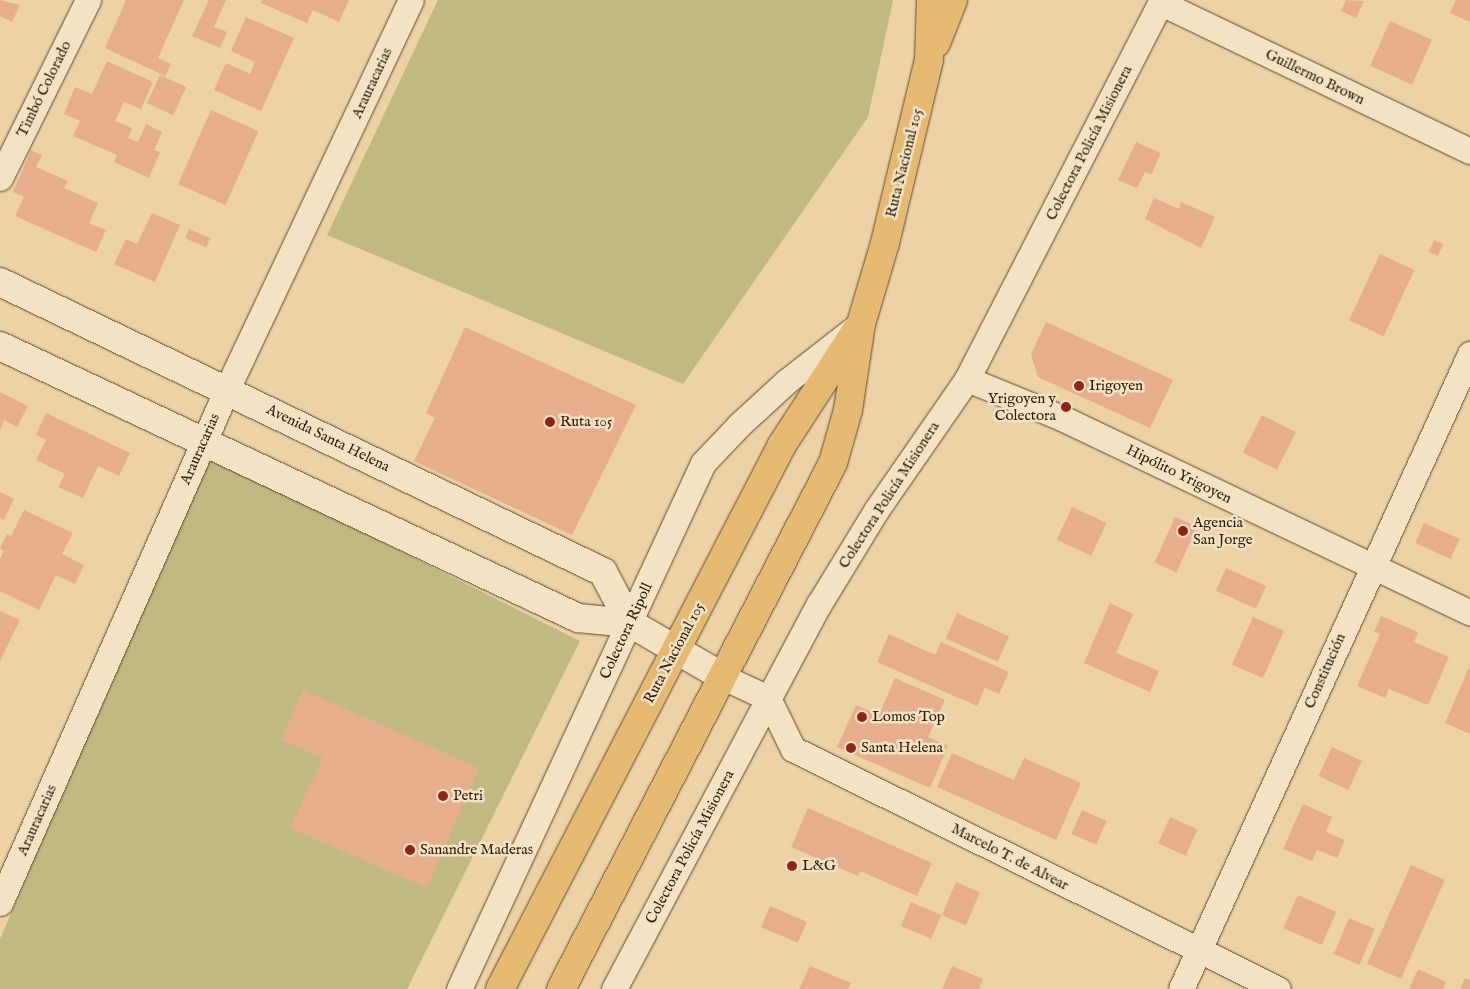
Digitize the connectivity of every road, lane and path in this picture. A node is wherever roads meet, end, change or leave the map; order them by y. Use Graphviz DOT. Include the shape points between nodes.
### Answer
graph roads {
  1 [pos="88,0"];
  2 [pos="412,0"];
  3 [pos="931,0"];
  4 [pos="953,0"];
  5 [pos="1162,2"];
  6 [pos="929,60"];
  7 [pos="1470,151"];
  8 [pos="0,178"];
  9 [pos="0,282"];
  10 [pos="861,324"];
  11 [pos="0,346"];
  12 [pos="1470,354"];
  13 [pos="967,378"];
  14 [pos="227,389"];
  15 [pos="204,442"];
  16 [pos="1373,567"];
  17 [pos="1470,613"];
  18 [pos="630,623"];
  19 [pos="676,650"];
  20 [pos="723,677"];
  21 [pos="768,698"];
  22 [pos="0,903"];
  23 [pos="1198,951"];
  24 [pos="459,989"];
  25 [pos="500,989"];
  26 [pos="561,989"];
  27 [pos="614,989"];
  28 [pos="1181,989"];
  29 [pos="1278,989"];
  1 -- 8 [label="street, Timbó Colorado"];
  2 -- 14 [label="street, Arauracarias"];
  3 -- 6 [label="highway, Ruta Nacional 105"];
  4 -- 6 [label="highway"];
  5 -- 7 [label="street, Guillermo Brown"];
  5 -- 13 [label="street, Colectora Policía Misionera"];
  6 -- 10 [label="highway, Ruta Nacional 105"];
  9 -- 14 [label="main road, Avenida Santa Helena"];
  10 -- 18 [label="street, Colectora Ripoll" via="787,381 738,425 703,463"];
  10 -- 19 [label="highway, Ruta Nacional 105" via="782,445"];
  10 -- 20 [label="highway, Ruta Nacional 105" via="848,410 833,463"];
  11 -- 15 [label="main road"];
  12 -- 16 [label="street, Constitución"];
  13 -- 16 [label="street, Hipólito Yrigoyen" via="1062,418"];
  13 -- 21 [label="street, Colectora Policía Misionera" via="877,509 819,604"];
  14 -- 15 [label="street, Arauracarias"];
  14 -- 18 [label="main road, Avenida Santa Helena" via="603,572"];
  15 -- 18 [label="main road" via="578,618"];
  15 -- 22 [label="street, Arauracarias"];
  16 -- 17 [label="street, Hipólito Yrigoyen"];
  16 -- 23 [label="street, Constitución"];
  18 -- 19 [label="main road"];
  18 -- 24 [label="street, Colectora Ripoll"];
  19 -- 20 [label="main road"];
  19 -- 25 [label="highway, Ruta Nacional 105"];
  20 -- 21 [label="street"];
  20 -- 26 [label="highway, Ruta Nacional 105"];
  21 -- 23 [label="street, Marcelo T. de Alvear" via="793,749"];
  21 -- 27 [label="street, Colectora Policía Misionera"];
  23 -- 28 [label="street, Constitución"];
  23 -- 29 [label="street, Marcelo T. de Alvear"];
}
